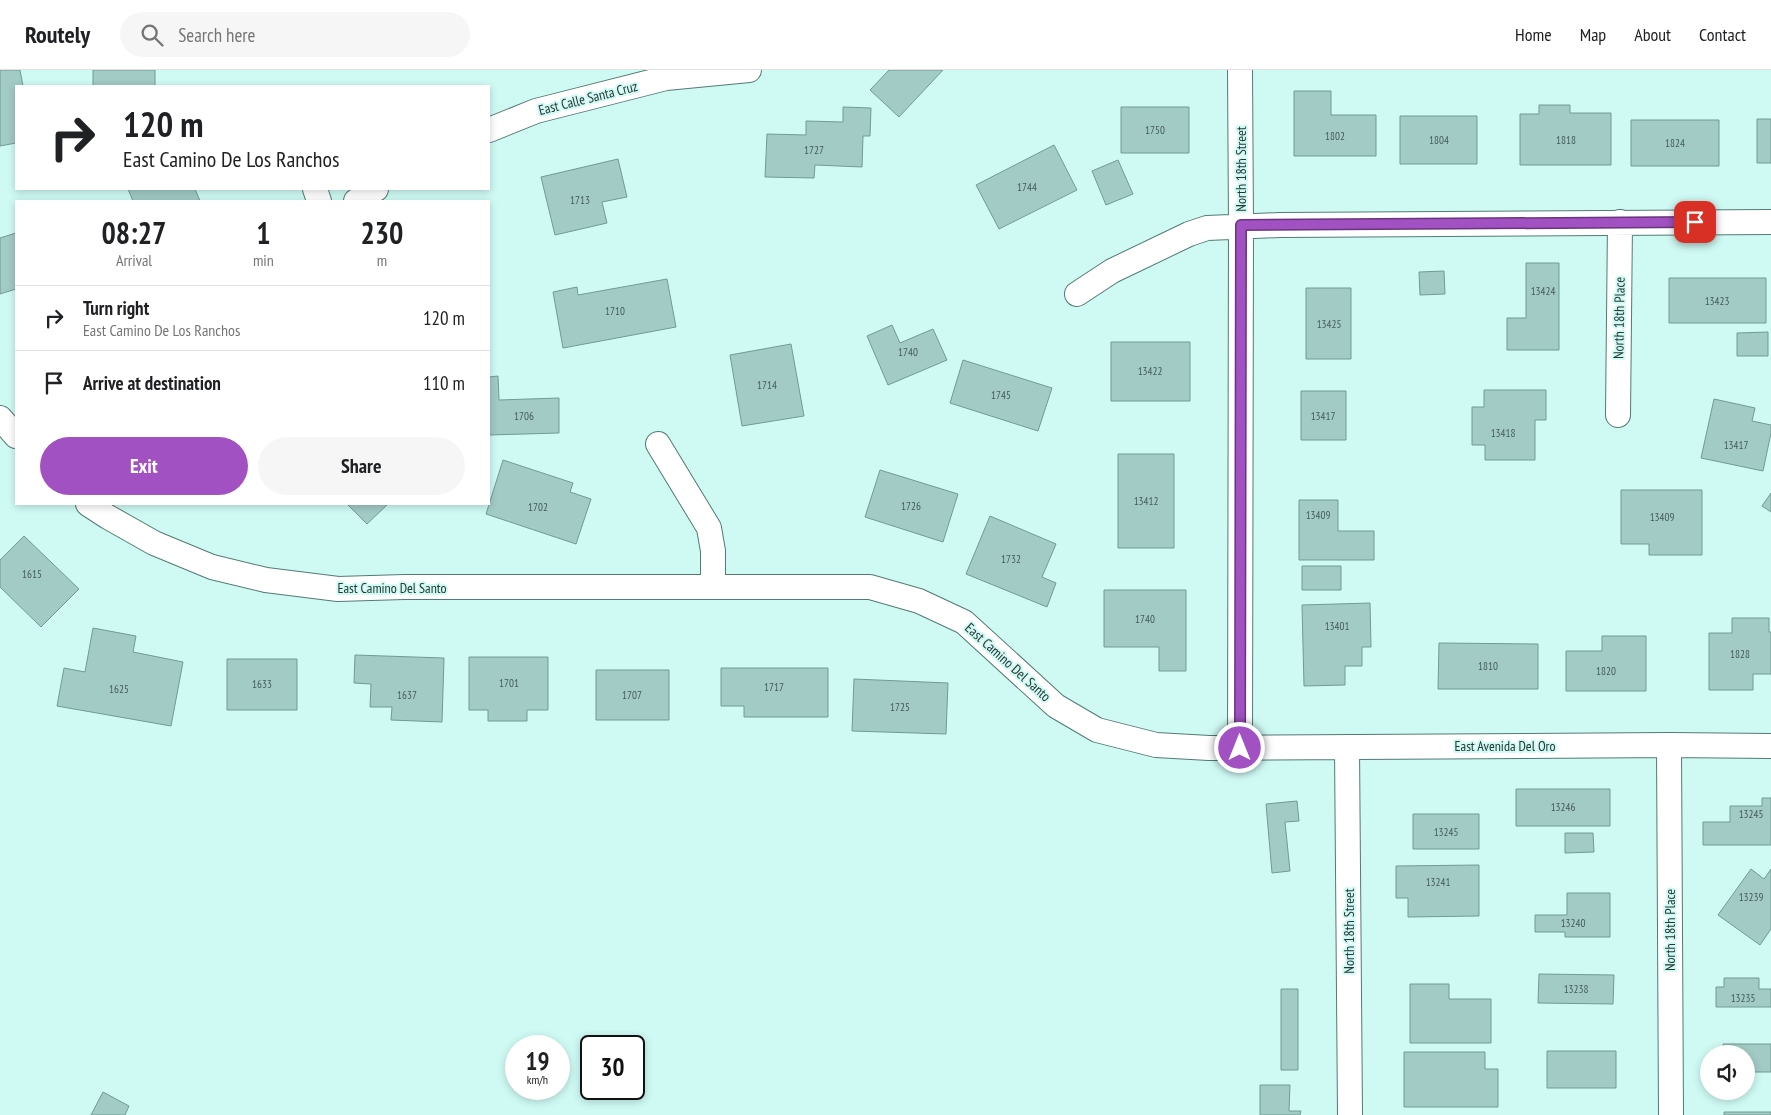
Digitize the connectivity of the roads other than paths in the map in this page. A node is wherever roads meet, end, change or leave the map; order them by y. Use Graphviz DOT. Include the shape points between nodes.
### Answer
graph roads {
  1 [pos="749,70"];
  2 [pos="1240,70"];
  3 [pos="490,130"];
  4 [pos="374,190"];
  5 [pos="358,200"];
  6 [pos="1620,222"];
  7 [pos="1771,222"];
  8 [pos="1241,225"];
  9 [pos="1077,294"];
  10 [pos="1618,415"];
  11 [pos="0,418"];
  12 [pos="15,435"];
  13 [pos="658,444"];
  14 [pos="89,505"];
  15 [pos="713,587"];
  16 [pos="1669,745"];
  17 [pos="1771,746"];
  18 [pos="1347,747"];
  19 [pos="1240,748"];
  20 [pos="1350,1115"];
  21 [pos="1671,1115"];
  1 -- 3 [label="street, East Calle Santa Cruz" via="666,78 536,111"];
  2 -- 8 [label="street, North 18th Street"];
  4 -- 5 [label="street"];
  6 -- 7 [label="street"];
  6 -- 8 [label="street"];
  6 -- 10 [label="street, North 18th Place"];
  8 -- 9 [label="street" via="1207,228 1189,234 1112,271"];
  8 -- 19 [label="street, North 18th Street"];
  11 -- 12 [label="street"];
  13 -- 15 [label="street" via="709,528"];
  14 -- 15 [label="street, East Camino Del Santo" via="162,546 212,567 266,580 338,589"];
  15 -- 19 [label="street, East Camino Del Santo" via="870,587 919,601 964,622 1056,706 1097,730 1156,745"];
  16 -- 17 [label="street, East Avenida Del Oro"];
  16 -- 18 [label="street, East Avenida Del Oro"];
  16 -- 21 [label="street, North 18th Place"];
  18 -- 19 [label="street, East Avenida Del Oro"];
  18 -- 20 [label="street, North 18th Street"];
}
